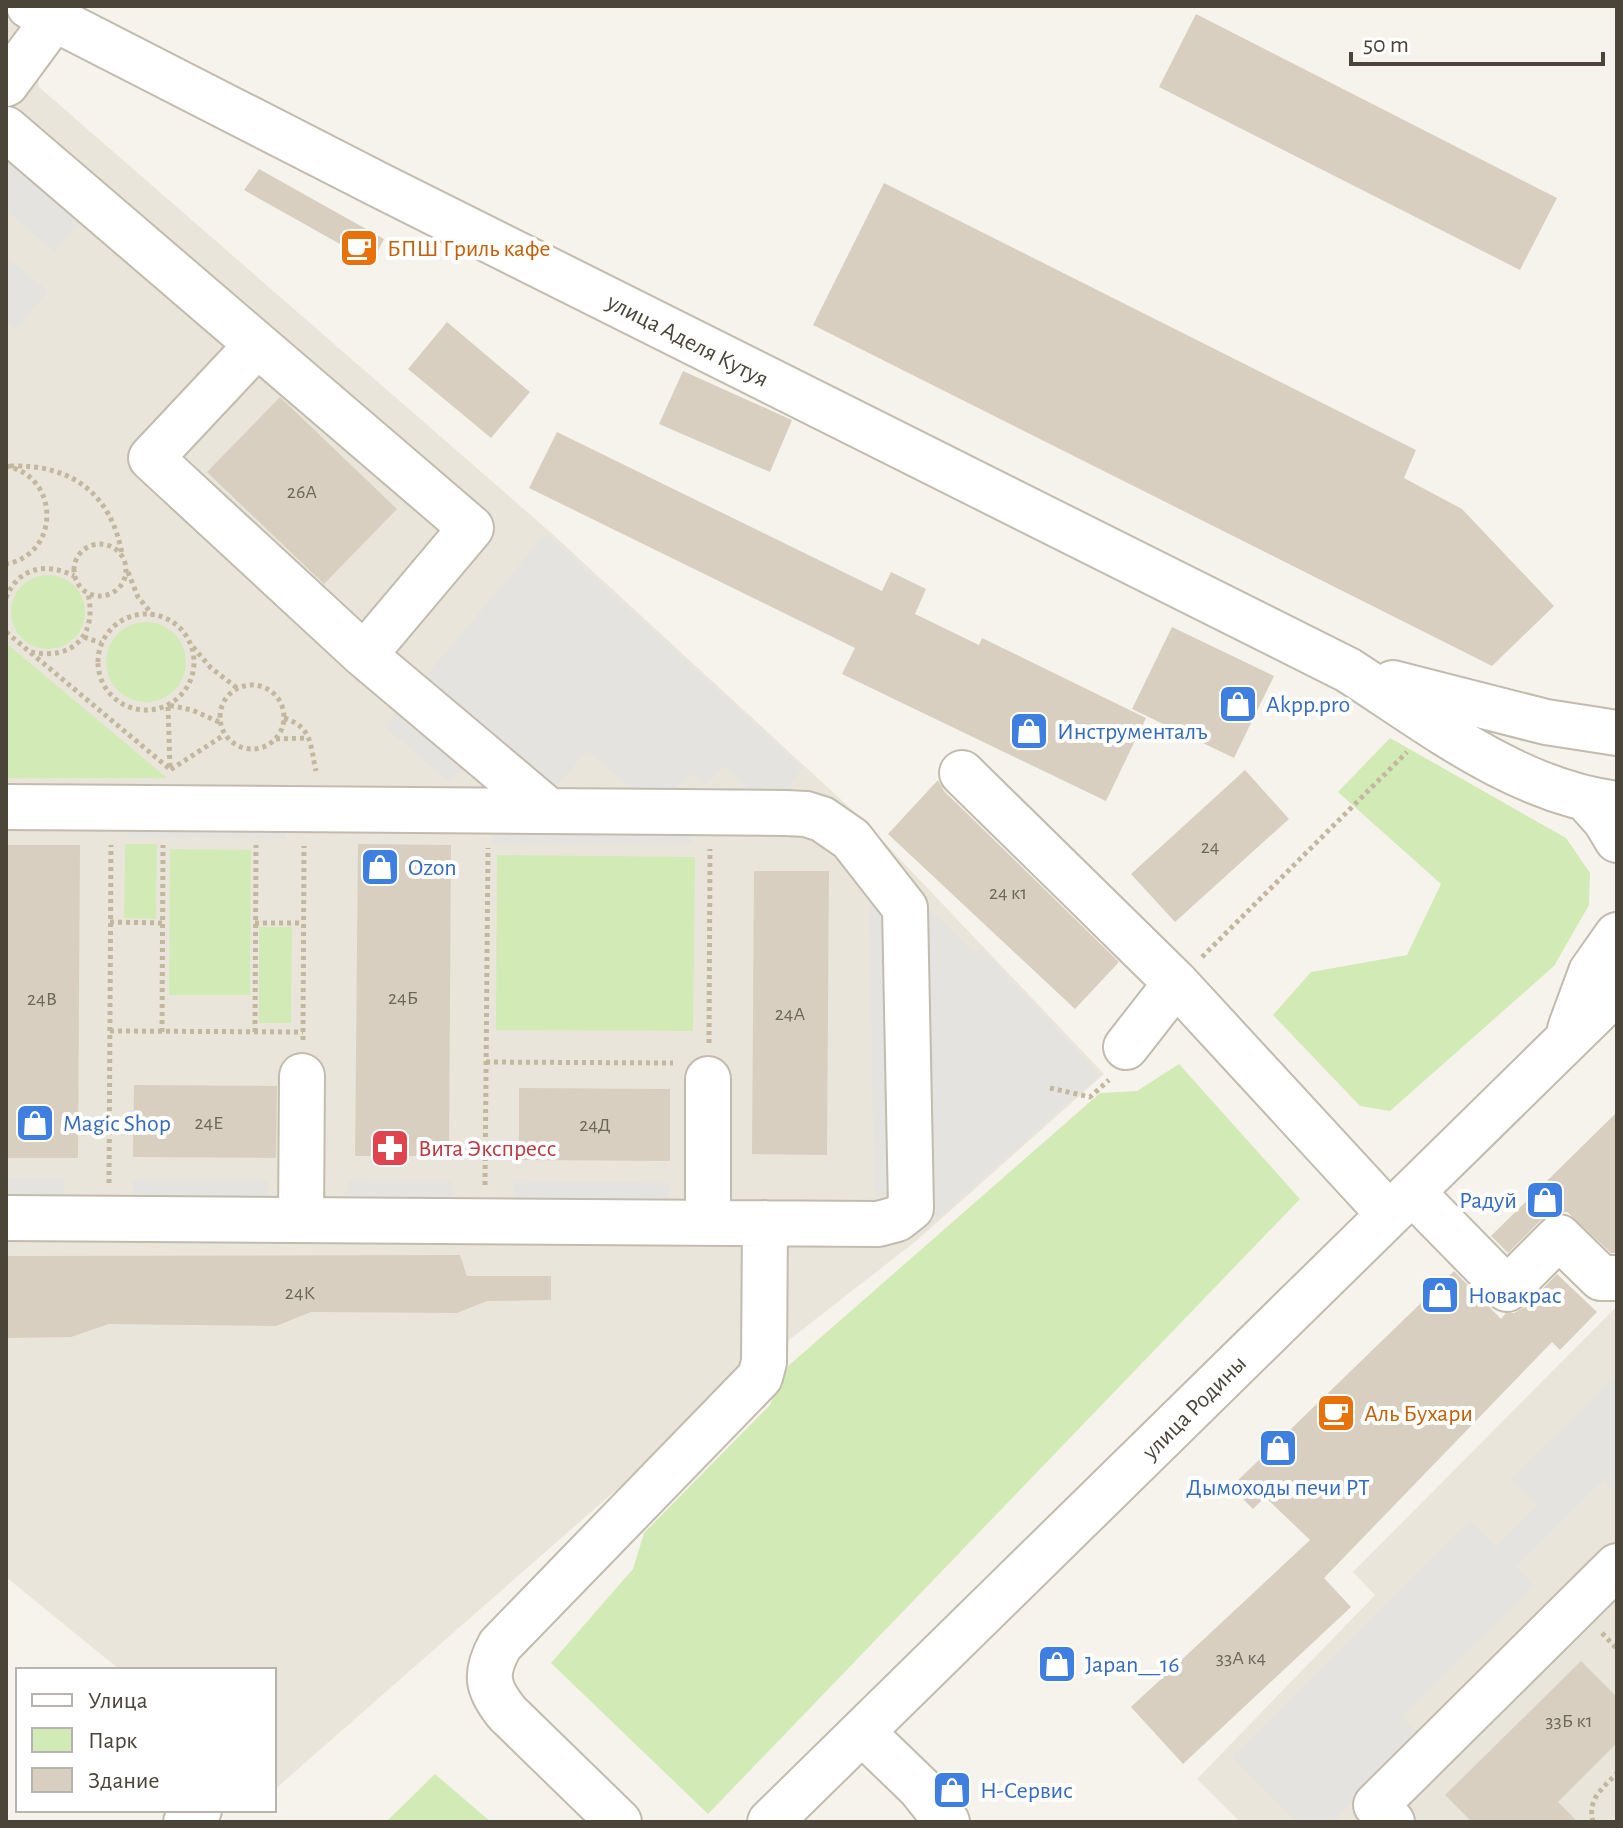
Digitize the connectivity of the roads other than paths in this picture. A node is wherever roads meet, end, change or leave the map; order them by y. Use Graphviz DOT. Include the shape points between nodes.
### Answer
graph roads {
  1 [pos="42,13"];
  2 [pos="6,84"];
  3 [pos="6,129"];
  4 [pos="257,345"];
  5 [pos="364,655"];
  6 [pos="1348,670"];
  7 [pos="1617,733"];
  8 [pos="962,773"];
  9 [pos="1602,802"];
  10 [pos="6,807"];
  11 [pos="549,811"];
  12 [pos="1617,840"];
  13 [pos="1617,935"];
  14 [pos="1176,983"];
  15 [pos="1617,991"];
  16 [pos="1566,1039"];
  17 [pos="1126,1047"];
  18 [pos="708,1071"];
  19 [pos="302,1076"];
  20 [pos="1401,1203"];
  21 [pos="6,1218"];
  22 [pos="301,1220"];
  23 [pos="708,1223"];
  24 [pos="765,1223"];
  25 [pos="1617,1278"];
  26 [pos="1617,1566"];
  27 [pos="863,1733"];
  28 [pos="619,1822"];
  29 [pos="770,1822"];
  30 [pos="947,1822"];
  31 [pos="1392,1822"];
  1 -- 2 [label="street"];
  1 -- 6 [label="street, улица Аделя Кутуя"];
  3 -- 4 [label="street"];
  4 -- 5 [label="street" via="151,458"];
  4 -- 5 [label="street" via="471,528"];
  5 -- 11 [label="street"];
  6 -- 7 [label="street" via="1546,722"];
  6 -- 9 [label="street" via="1480,755 1531,780"];
  8 -- 14 [label="street"];
  9 -- 12 [label="street"];
  10 -- 11 [label="street"];
  11 -- 24 [label="street" via="806,814 851,839 905,908 911,1208 878,1224"];
  13 -- 16 [label="street" via="1591,972"];
  14 -- 17 [label="street"];
  14 -- 20 [label="street"];
  15 -- 16 [label="street, улица Родины"];
  16 -- 20 [label="street, улица Родины"];
  18 -- 23 [label="street"];
  19 -- 22 [label="street"];
  20 -- 25 [label="street" via="1507,1289 1559,1237 1601,1278"];
  20 -- 27 [label="street, улица Родины"];
  21 -- 22 [label="street"];
  22 -- 23 [label="street"];
  23 -- 24 [label="street"];
  24 -- 28 [label="street" via="760,1377 500,1645 491,1661 493,1695 507,1713"];
  26 -- 31 [label="street" via="1376,1805"];
  27 -- 29 [label="street, улица Родины"];
  27 -- 30 [label="street"];
}
